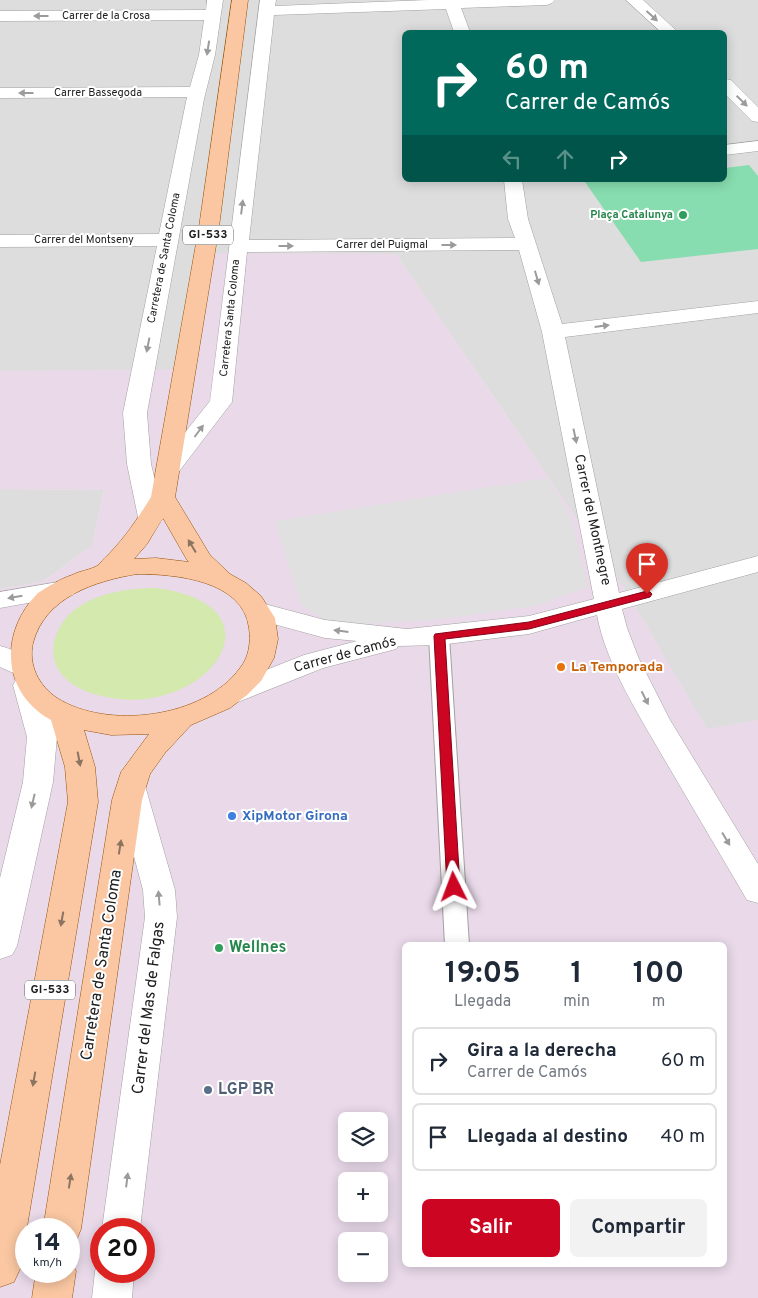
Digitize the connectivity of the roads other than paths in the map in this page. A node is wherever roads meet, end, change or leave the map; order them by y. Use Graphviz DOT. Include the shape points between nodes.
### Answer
graph roads {
  1 [pos="240,0"];
  2 [pos="547,0"];
  3 [pos="634,0"];
  4 [pos="452,5"];
  5 [pos="268,6"];
  6 [pos="214,8"];
  7 [pos="0,16"];
  8 [pos="461,30"];
  9 [pos="668,30"];
  10 [pos="727,86"];
  11 [pos="197,92"];
  12 [pos="0,94"];
  13 [pos="758,117"];
  14 [pos="758,146"];
  15 [pos="727,150"];
  16 [pos="513,182"];
  17 [pos="168,240"];
  18 [pos="0,241"];
  19 [pos="527,244"];
  20 [pos="238,246"];
  21 [pos="758,306"];
  22 [pos="553,332"];
  23 [pos="168,469"];
  24 [pos="157,507"];
  25 [pos="758,564"];
  26 [pos="106,572"];
  27 [pos="224,582"];
  28 [pos="64,589"];
  29 [pos="0,600"];
  30 [pos="610,604"];
  31 [pos="257,611"];
  32 [pos="439,636"];
  33 [pos="407,638"];
  34 [pos="15,669"];
  35 [pos="228,696"];
  36 [pos="62,713"];
  37 [pos="181,718"];
  38 [pos="130,790"];
  39 [pos="756,886"];
  40 [pos="457,942"];
  41 [pos="0,946"];
  42 [pos="64,1218"];
  43 [pos="122,1218"];
  44 [pos="0,1269"];
  45 [pos="54,1283"];
  46 [pos="114,1283"];
  47 [pos="52,1298"];
  48 [pos="112,1298"];
  1 -- 23 [label="main road, Carretera Santa Coloma / GI-533" via="209,227"];
  2 -- 4 [label="street"];
  3 -- 9 [label="street, one-way"];
  4 -- 5 [label="street"];
  4 -- 8 [label="street"];
  20 -- 5 [label="street, Carretera Santa Coloma, one-way"];
  6 -- 7 [label="street, Carrer de la Crosa, one-way"];
  6 -- 11 [label="street, Carretera de Santa Coloma, one-way"];
  10 -- 13 [label="street, one-way"];
  11 -- 12 [label="street, Carrer Bassegoda, one-way"];
  11 -- 17 [label="street, Carretera de Santa Coloma"];
  14 -- 15 [label="street"];
  16 -- 19 [label="street, Carrer del Montnegre" via="518,219"];
  17 -- 18 [label="street, Carrer del Montseny"];
  17 -- 24 [label="street, Carretera de Santa Coloma, one-way" via="135,413 139,464"];
  20 -- 19 [label="street, Carrer del Puigmal, one-way"];
  19 -- 22 [label="street, Carrer del Montnegre, one-way"];
  23 -- 20 [label="street, Carretera Santa Coloma, one-way" via="221,402"];
  22 -- 21 [label="street, one-way"];
  22 -- 30 [label="street, Carrer del Montnegre, one-way"];
  23 -- 24 [label="main road, Carretera Santa Coloma / GI-533"];
  24 -- 26 [label="main road, Carretera Santa Coloma / GI-533" via="138,540"];
  27 -- 24 [label="main road, GI-533, one-way" via="200,560"];
  25 -- 30 [label="street, Carrer de Camós"];
  26 -- 27 [label="main road, GI-533" via="137,566 169,566 198,571"];
  26 -- 28 [label="main road, GI-533"];
  27 -- 31 [label="main road, GI-533" via="244,595"];
  28 -- 29 [label="street, one-way"];
  28 -- 34 [label="main road, GI-533" via="45,602 22,633"];
  30 -- 32 [label="street, Carrer de Camós" via="529,625"];
  30 -- 39 [label="street, Carrer del Montnegre, one-way" via="613,628 624,659 656,720"];
  33 -- 31 [label="street, Carrer de Camós, one-way" via="325,629"];
  31 -- 35 [label="main road, GI-533" via="264,639 261,654 243,683"];
  32 -- 33 [label="street, Carrer de Camós"];
  32 -- 40 [label="lane"];
  33 -- 35 [label="street, Carrer de Camós" via="314,661"];
  34 -- 36 [label="main road, GI-533" via="48,705"];
  34 -- 41 [label="street, one-way" via="42,737 38,782"];
  35 -- 37 [label="main road, GI-533"];
  36 -- 37 [label="main road, GI-533" via="110,725 146,725"];
  36 -- 44 [label="main road, GI-533, one-way" via="77,749 83,802"];
  37 -- 38 [label="main road, Carretera de Santa Coloma / GI-533" via="136,772"];
  42 -- 38 [label="main road, Carretera de Santa Coloma / GI-533, one-way"];
  43 -- 38 [label="street, Carrer del Mas de Falgas, one-way" via="161,917 159,890"];
  45 -- 47 [label="main road"];
  46 -- 48 [label="street"];
}
